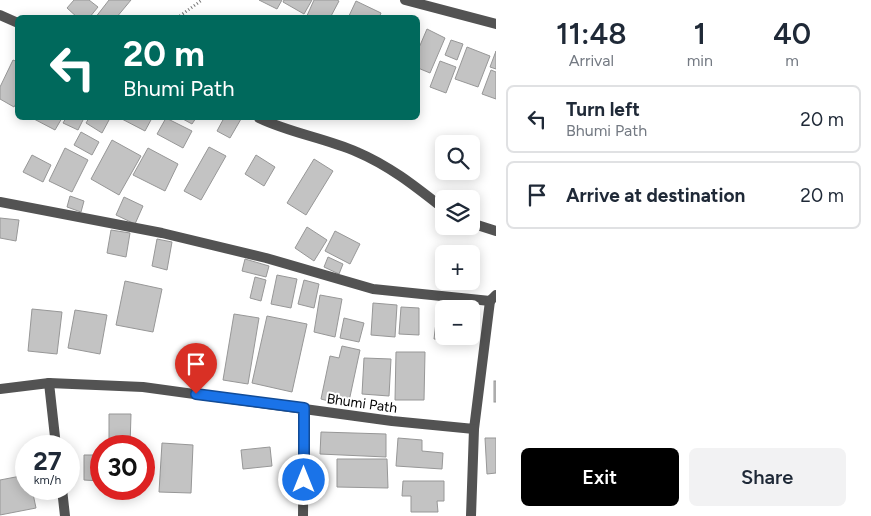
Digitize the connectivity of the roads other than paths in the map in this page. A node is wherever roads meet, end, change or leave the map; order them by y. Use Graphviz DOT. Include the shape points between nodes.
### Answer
graph roads {
  1 [pos="405,0"];
  2 [pos="0,15"];
  3 [pos="15,22"];
  4 [pos="496,24"];
  5 [pos="262,120"];
  6 [pos="0,202"];
  7 [pos="435,202"];
  8 [pos="480,226"];
  9 [pos="496,231"];
  10 [pos="493,298"];
  11 [pos="49,383"];
  12 [pos="0,389"];
  13 [pos="304,408"];
  14 [pos="474,429"];
  15 [pos="55,435"];
  16 [pos="63,500"];
  17 [pos="65,516"];
  18 [pos="304,516"];
  19 [pos="471,516"];
  1 -- 4 [label="street"];
  2 -- 3 [label="street"];
  5 -- 7 [label="street" via="356,152 398,173"];
  6 -- 10 [label="street" via="162,233 266,258 373,289"];
  8 -- 9 [label="street"];
  10 -- 14 [label="street"];
  11 -- 12 [label="street, Bhumi Path"];
  11 -- 13 [label="street, Bhumi Path" via="143,387"];
  11 -- 15 [label="street"];
  13 -- 14 [label="street, Bhumi Path"];
  13 -- 18 [label="street"];
  14 -- 19 [label="street"];
  16 -- 17 [label="street"];
}
